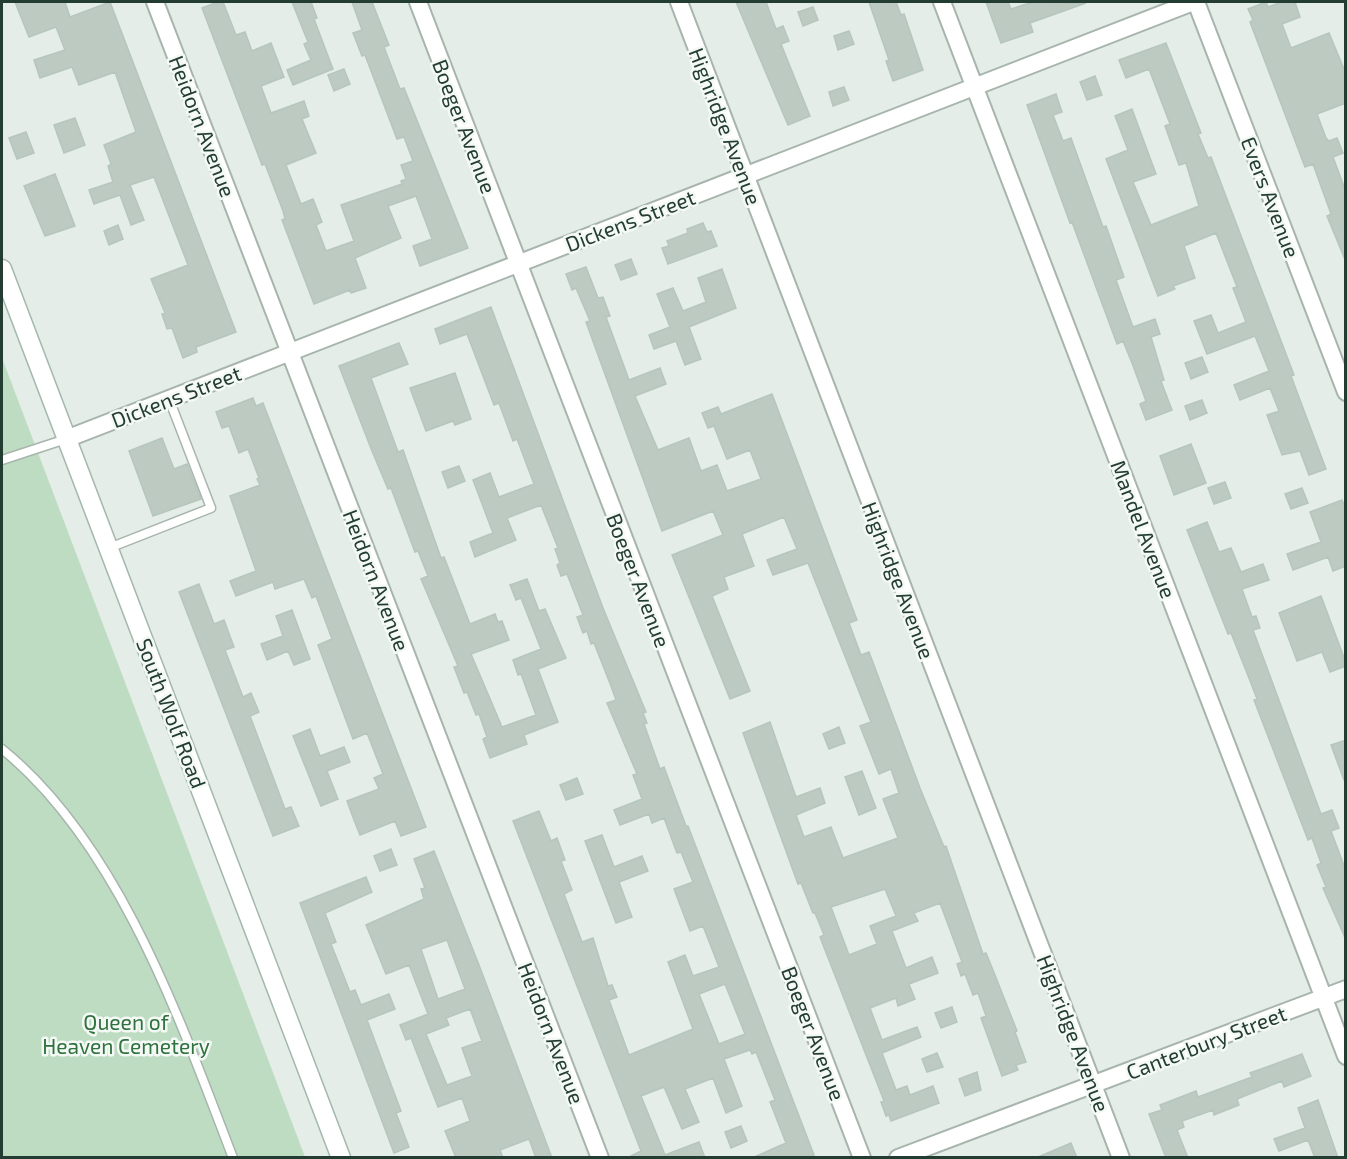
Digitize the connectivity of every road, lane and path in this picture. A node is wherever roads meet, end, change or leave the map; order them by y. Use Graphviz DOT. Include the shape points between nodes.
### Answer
graph roads {
  1 [pos="155,2"];
  2 [pos="418,2"];
  3 [pos="679,2"];
  4 [pos="942,2"];
  5 [pos="1194,2"];
  6 [pos="974,85"];
  7 [pos="745,177"];
  8 [pos="517,262"];
  9 [pos="2,269"];
  10 [pos="289,352"];
  11 [pos="1346,392"];
  12 [pos="169,399"];
  13 [pos="66,439"];
  14 [pos="2,460"];
  15 [pos="109,548"];
  16 [pos="2,749"];
  17 [pos="1346,989"];
  18 [pos="1323,998"];
  19 [pos="1346,1056"];
  20 [pos="1093,1085"];
  21 [pos="233,1158"];
  22 [pos="341,1158"];
  23 [pos="600,1158"];
  24 [pos="862,1158"];
  25 [pos="898,1158"];
  26 [pos="1121,1158"];
  1 -- 10 [label="street, Heidorn Avenue"];
  2 -- 8 [label="street, Boeger Avenue"];
  3 -- 7 [label="street, Highridge Avenue"];
  4 -- 6 [label="street, Mandel Avenue"];
  5 -- 6 [label="street, Dickens Street"];
  5 -- 11 [label="street, Evers Avenue"];
  6 -- 7 [label="street, Dickens Street"];
  6 -- 18 [label="street, Mandel Avenue"];
  7 -- 8 [label="street, Dickens Street"];
  7 -- 20 [label="street, Highridge Avenue"];
  8 -- 10 [label="street, Dickens Street"];
  8 -- 24 [label="street, Boeger Avenue"];
  9 -- 13 [label="main road, South Wolf Road"];
  10 -- 12 [label="street, Dickens Street"];
  10 -- 23 [label="street, Heidorn Avenue"];
  12 -- 13 [label="street, Dickens Street"];
  12 -- 15 [label="lane" via="211,508"];
  13 -- 14 [label="lane"];
  13 -- 15 [label="main road, South Wolf Road"];
  15 -- 22 [label="main road, South Wolf Road"];
  16 -- 21 [label="lane" via="57,805 124,906 183,1029"];
  17 -- 18 [label="street, Canterbury Street"];
  18 -- 19 [label="street, Mandel Avenue"];
  18 -- 20 [label="street, Canterbury Street"];
  20 -- 25 [label="street, Canterbury Street"];
  20 -- 26 [label="street, Highridge Avenue"];
}
